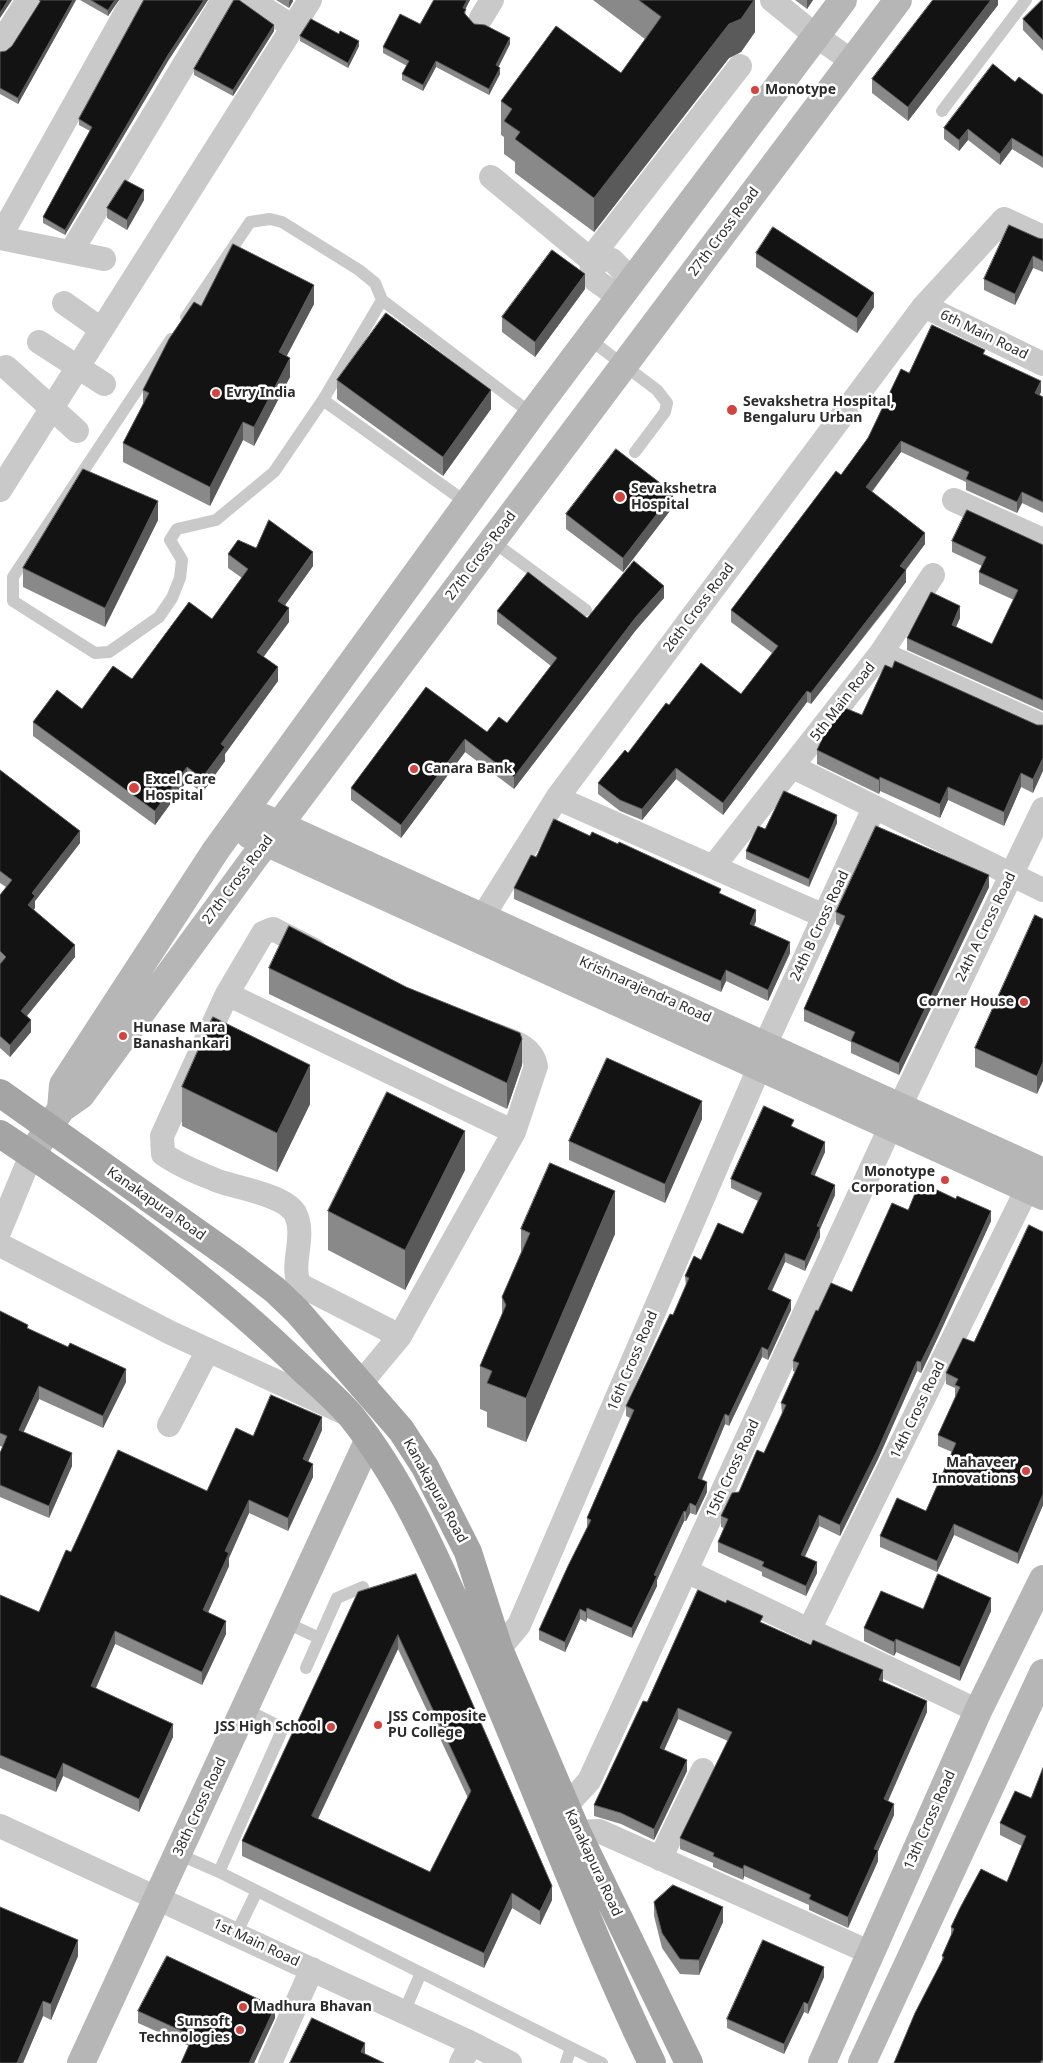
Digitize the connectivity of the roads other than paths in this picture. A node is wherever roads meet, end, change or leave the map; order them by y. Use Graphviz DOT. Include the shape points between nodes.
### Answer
graph roads {
  1 [pos="28,0"];
  2 [pos="133,0"];
  3 [pos="223,0"];
  4 [pos="251,0"];
  5 [pos="310,0"];
  6 [pos="772,0"];
  7 [pos="844,0"];
  8 [pos="898,0"];
  9 [pos="1026,0"];
  10 [pos="293,27"];
  11 [pos="816,36"];
  12 [pos="0,44"];
  13 [pos="852,61"];
  14 [pos="740,66"];
  15 [pos="942,111"];
  16 [pos="491,176"];
  17 [pos="1043,237"];
  18 [pos="0,238"];
  19 [pos="71,252"];
  20 [pos="104,259"];
  21 [pos="590,259"];
  22 [pos="626,289"];
  23 [pos="382,300"];
  24 [pos="64,303"];
  25 [pos="924,306"];
  26 [pos="101,329"];
  27 [pos="588,339"];
  28 [pos="39,342"];
  29 [pos="1043,364"];
  30 [pos="624,365"];
  31 [pos="78,366"];
  32 [pos="6,367"];
  33 [pos="104,384"];
  34 [pos="322,400"];
  35 [pos="52,408"];
  36 [pos="532,414"];
  37 [pos="77,431"];
  38 [pos="635,452"];
  39 [pos="0,490"];
  40 [pos="954,500"];
  41 [pos="467,503"];
  42 [pos="1043,540"];
  43 [pos="492,541"];
  44 [pos="933,575"];
  45 [pos="586,610"];
  46 [pos="881,653"];
  47 [pos="1043,726"];
  48 [pos="792,767"];
  49 [pos="557,798"];
  50 [pos="874,808"];
  51 [pos="1043,809"];
  52 [pos="240,819"];
  53 [pos="273,833"];
  54 [pos="713,867"];
  55 [pos="1011,876"];
  56 [pos="1043,890"];
  57 [pos="824,916"];
  58 [pos="476,926"];
  59 [pos="334,960"];
  60 [pos="227,994"];
  61 [pos="474,1026"];
  62 [pos="762,1056"];
  63 [pos="0,1093"];
  64 [pos="895,1117"];
  65 [pos="55,1119"];
  66 [pos="514,1132"];
  67 [pos="0,1134"];
  68 [pos="31,1155"];
  69 [pos="1039,1176"];
  70 [pos="0,1230"];
  71 [pos="0,1245"];
  72 [pos="400,1336"];
  73 [pos="208,1350"];
  74 [pos="360,1384"];
  75 [pos="350,1415"];
  76 [pos="169,1425"];
  77 [pos="368,1441"];
  78 [pos="686,1571"];
  79 [pos="1043,1579"];
  80 [pos="363,1587"];
  81 [pos="285,1622"];
  82 [pos="809,1630"];
  83 [pos="319,1638"];
  84 [pos="499,1649"];
  85 [pos="306,1668"];
  86 [pos="1043,1673"];
  87 [pos="245,1709"];
  88 [pos="978,1711"];
  89 [pos="703,1770"];
  90 [pos="566,1806"];
  91 [pos="0,1826"];
  92 [pos="577,1832"];
  93 [pos="178,1854"];
  94 [pos="660,1859"];
  95 [pos="219,1872"];
  96 [pos="257,1891"];
  97 [pos="158,1898"];
  98 [pos="236,1934"];
  99 [pos="871,1953"];
  100 [pos="312,1969"];
  101 [pos="421,1973"];
  102 [pos="404,2012"];
  103 [pos="570,2048"];
  104 [pos="466,2053"];
  105 [pos="80,2063"];
  106 [pos="270,2063"];
  107 [pos="510,2063"];
  108 [pos="566,2063"];
  109 [pos="602,2063"];
  110 [pos="652,2063"];
  111 [pos="689,2063"];
  112 [pos="822,2063"];
  113 [pos="862,2063"];
  1 -- 12 [label="street"];
  2 -- 18 [label="street"];
  3 -- 19 [label="street"];
  4 -- 10 [label="street"];
  5 -- 10 [label="street"];
  6 -- 11 [label="street"];
  7 -- 11 [label="main road, 27th Cross Road"];
  8 -- 13 [label="main road, 27th Cross Road"];
  9 -- 15 [label="lane"];
  10 -- 26 [label="street"];
  11 -- 13 [label="street"];
  11 -- 22 [label="main road, 27th Cross Road"];
  13 -- 30 [label="main road, 27th Cross Road"];
  14 -- 21 [label="street"];
  16 -- 21 [label="street"];
  17 -- 25 [label="street, 26th Cross Road" via="1004,219"];
  18 -- 19 [label="street"];
  19 -- 20 [label="street"];
  21 -- 22 [label="street" via="594,280"];
  22 -- 27 [label="main road, 27th Cross Road"];
  23 -- 34 [label="lane"];
  23 -- 34 [label="lane" via="375,283 359,270 282,222 270,219 250,222 12,577 13,602 95,653 109,652 159,617 172,598 180,578 182,560 170,540 177,529 216,520 274,472"];
  23 -- 36 [label="lane"];
  24 -- 26 [label="street"];
  25 -- 29 [label="street, 6th Main Road"];
  25 -- 49 [label="street, 26th Cross Road"];
  26 -- 31 [label="street"];
  27 -- 30 [label="lane"];
  27 -- 36 [label="main road, 27th Cross Road"];
  28 -- 31 [label="street"];
  30 -- 38 [label="lane" via="667,403 665,412"];
  30 -- 43 [label="main road, 27th Cross Road"];
  31 -- 33 [label="street"];
  31 -- 35 [label="street"];
  32 -- 35 [label="street"];
  34 -- 41 [label="lane"];
  35 -- 37 [label="street"];
  35 -- 39 [label="street"];
  36 -- 41 [label="main road, 27th Cross Road"];
  40 -- 42 [label="street"];
  41 -- 52 [label="main road, 27th Cross Road"];
  43 -- 45 [label="lane"];
  43 -- 53 [label="main road, 27th Cross Road"];
  44 -- 46 [label="street"];
  46 -- 47 [label="street, 5th Main Road"];
  46 -- 48 [label="street, 5th Main Road"];
  48 -- 50 [label="street"];
  48 -- 54 [label="street, 5th Main Road"];
  49 -- 54 [label="street"];
  49 -- 58 [label="street, 26th Cross Road"];
  50 -- 55 [label="street"];
  50 -- 57 [label="street, 24th B Cross Road"];
  51 -- 55 [label="street, 24th A Cross Road"];
  52 -- 53 [label="main road, Krishnarajendra Road"];
  52 -- 65 [label="main road, 27th Cross Road" via="216,850 63,1085"];
  53 -- 58 [label="main road, Krishnarajendra Road"];
  53 -- 65 [label="main road, 27th Cross Road" via="81,1095"];
  54 -- 57 [label="street"];
  55 -- 56 [label="street"];
  55 -- 64 [label="street, 24th A Cross Road"];
  57 -- 62 [label="street, 24th B Cross Road"];
  58 -- 62 [label="main road, Krishnarajendra Road"];
  59 -- 60 [label="street" via="274,929 263,933"];
  60 -- 66 [label="street"];
  60 -- 72 [label="street" via="162,1136 163,1154 220,1181 291,1207 299,1227 297,1275 300,1285"];
  61 -- 66 [label="street" via="528,1048 534,1055 536,1066"];
  62 -- 64 [label="main road, Krishnarajendra Road"];
  62 -- 84 [label="street, 16th Cross Road" via="520,1625"];
  63 -- 65 [label="main road, Kanakapura Road"];
  64 -- 69 [label="main road, Krishnarajendra Road"];
  64 -- 78 [label="street, 15th Cross Road"];
  65 -- 68 [label="main road, 27th Cross Road"];
  65 -- 74 [label="main road, Kanakapura Road" via="274,1290 297,1311"];
  66 -- 72 [label="street"];
  67 -- 68 [label="main road, Kanakapura Road"];
  68 -- 70 [label="street"];
  68 -- 75 [label="main road, Kanakapura Road" via="209,1283"];
  69 -- 82 [label="street, 14th Cross Road"];
  71 -- 73 [label="street"];
  72 -- 74 [label="street"];
  73 -- 75 [label="street"];
  73 -- 76 [label="street"];
  74 -- 84 [label="main road, Kanakapura Road" via="401,1430 446,1506 468,1552"];
  75 -- 77 [label="main road, Kanakapura Road"];
  77 -- 81 [label="main road, 38th Cross Road"];
  77 -- 110 [label="main road, Kanakapura Road" via="408,1501 440,1567"];
  78 -- 82 [label="street"];
  78 -- 90 [label="street, 15th Cross Road" via="589,1780"];
  79 -- 88 [label="main road, 13th Cross Road"];
  80 -- 83 [label="lane" via="337,1598"];
  81 -- 83 [label="lane"];
  81 -- 87 [label="main road, 38th Cross Road"];
  82 -- 88 [label="street"];
  83 -- 85 [label="lane"];
  84 -- 90 [label="main road, Kanakapura Road"];
  86 -- 113 [label="main road"];
  87 -- 93 [label="main road, 38th Cross Road"];
  87 -- 95 [label="lane" via="283,1728"];
  88 -- 99 [label="main road, 13th Cross Road"];
  89 -- 94 [label="street"];
  90 -- 92 [label="main road, Kanakapura Road"];
  91 -- 97 [label="street, 1st Main Road"];
  92 -- 94 [label="street" via="599,1831"];
  92 -- 111 [label="main road, Kanakapura Road"];
  93 -- 95 [label="lane"];
  93 -- 97 [label="main road, 38th Cross Road"];
  94 -- 99 [label="street"];
  95 -- 96 [label="lane"];
  96 -- 98 [label="lane"];
  96 -- 101 [label="lane"];
  97 -- 98 [label="street, 1st Main Road"];
  97 -- 105 [label="main road, 38th Cross Road"];
  98 -- 100 [label="street, 1st Main Road"];
  99 -- 112 [label="main road, 13th Cross Road"];
  100 -- 102 [label="street, 1st Main Road"];
  100 -- 106 [label="street"];
  101 -- 102 [label="lane"];
  101 -- 103 [label="lane"];
  102 -- 104 [label="street, 1st Main Road"];
  103 -- 108 [label="lane"];
  103 -- 109 [label="lane"];
  104 -- 107 [label="street, 1st Main Road"];
}
